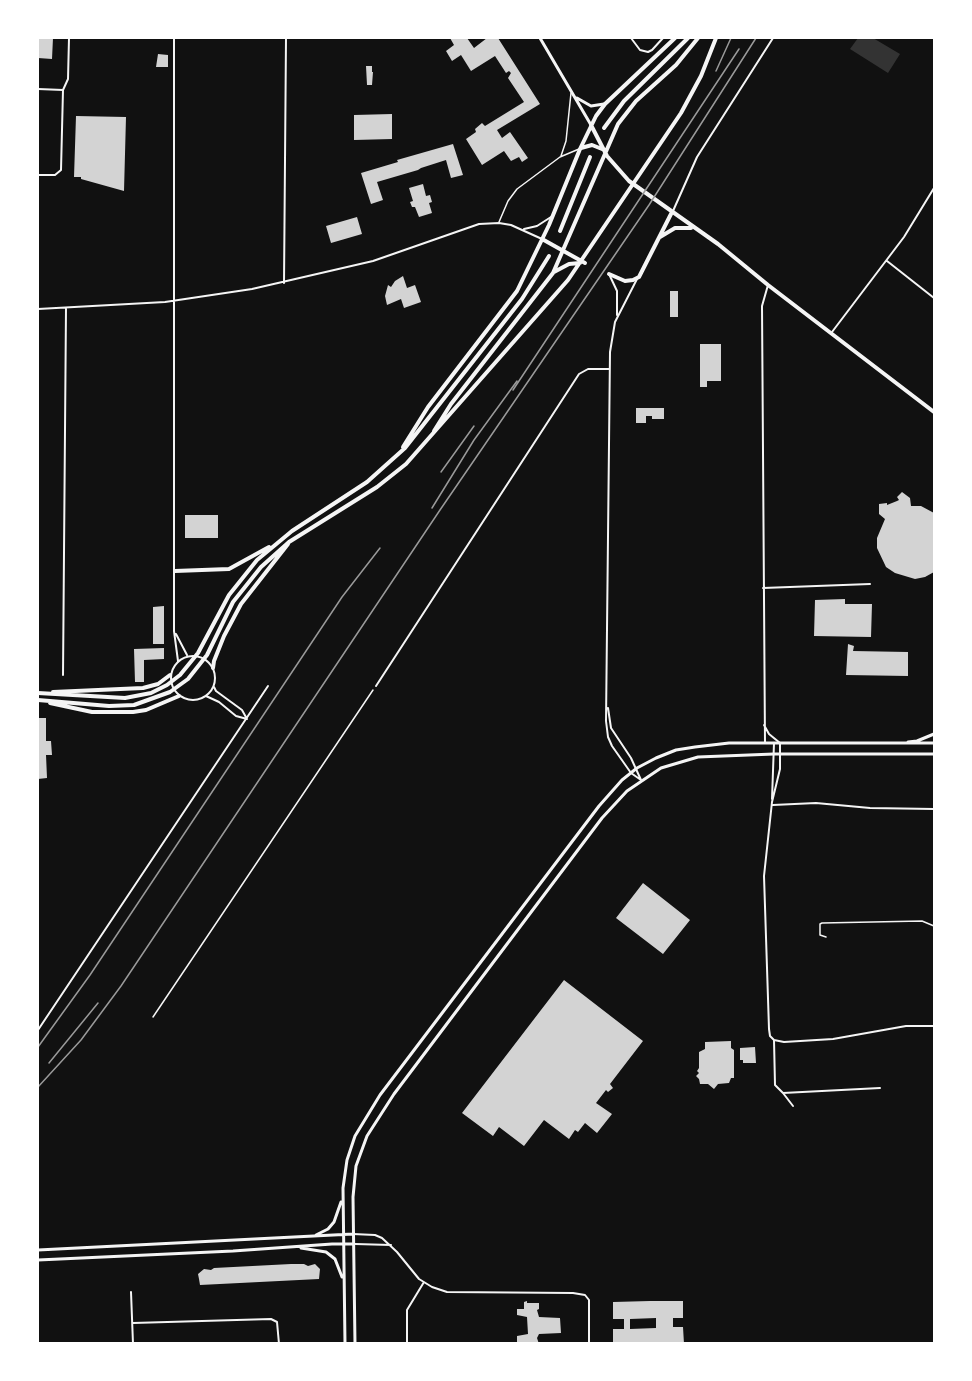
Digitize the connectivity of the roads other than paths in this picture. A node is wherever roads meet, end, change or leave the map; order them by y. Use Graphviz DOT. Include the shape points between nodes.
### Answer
graph roads {
  1 [pos="69,38"];
  2 [pos="174,38"];
  3 [pos="286,38"];
  4 [pos="540,38"];
  5 [pos="631,38"];
  6 [pos="663,38"];
  7 [pos="675,38"];
  8 [pos="688,38"];
  9 [pos="698,38"];
  10 [pos="716,38"];
  11 [pos="773,38"];
  12 [pos="38,89"];
  13 [pos="63,90"];
  14 [pos="572,92"];
  15 [pos="574,97"];
  16 [pos="605,104"];
  17 [pos="591,125"];
  18 [pos="604,128"];
  19 [pos="580,148"];
  20 [pos="604,151"];
  21 [pos="560,157"];
  22 [pos="590,157"];
  23 [pos="38,176"];
  24 [pos="934,188"];
  25 [pos="672,212"];
  26 [pos="553,215"];
  27 [pos="499,223"];
  28 [pos="521,229"];
  29 [pos="695,229"];
  30 [pos="560,231"];
  31 [pos="660,238"];
  32 [pos="542,239"];
  33 [pos="563,250"];
  34 [pos="549,256"];
  35 [pos="886,261"];
  36 [pos="553,273"];
  37 [pos="609,274"];
  38 [pos="639,277"];
  39 [pos="284,283"];
  40 [pos="768,285"];
  41 [pos="934,298"];
  42 [pos="174,301"];
  43 [pos="66,308"];
  44 [pos="38,309"];
  45 [pos="617,318"];
  46 [pos="831,334"];
  47 [pos="609,369"];
  48 [pos="934,411"];
  49 [pos="431,437"];
  50 [pos="398,455"];
  51 [pos="289,543"];
  52 [pos="272,546"];
  53 [pos="175,571"];
  54 [pos="870,584"];
  55 [pos="763,588"];
  56 [pos="174,631"];
  57 [pos="188,656"];
  58 [pos="178,661"];
  59 [pos="213,668"];
  60 [pos="63,675"];
  61 [pos="170,675"];
  62 [pos="268,686"];
  63 [pos="376,686"];
  64 [pos="214,687"];
  65 [pos="39,693"];
  66 [pos="179,696"];
  67 [pos="206,696"];
  68 [pos="39,700"];
  69 [pos="607,702"];
  70 [pos="247,719"];
  71 [pos="764,725"];
  72 [pos="934,734"];
  73 [pos="765,743"];
  74 [pos="774,743"];
  75 [pos="780,743"];
  76 [pos="899,743"];
  77 [pos="934,743"];
  78 [pos="774,754"];
  79 [pos="780,754"];
  80 [pos="934,754"];
  81 [pos="637,768"];
  82 [pos="631,773"];
  83 [pos="641,780"];
  84 [pos="772,804"];
  85 [pos="934,809"];
  86 [pos="934,926"];
  87 [pos="826,937"];
  88 [pos="44,1021"];
  89 [pos="38,1026"];
  90 [pos="934,1026"];
  91 [pos="38,1030"];
  92 [pos="774,1040"];
  93 [pos="880,1088"];
  94 [pos="783,1093"];
  95 [pos="793,1106"];
  96 [pos="343,1188"];
  97 [pos="353,1234"];
  98 [pos="343,1235"];
  99 [pos="313,1236"];
  100 [pos="343,1244"];
  101 [pos="354,1244"];
  102 [pos="391,1245"];
  103 [pos="293,1247"];
  104 [pos="38,1250"];
  105 [pos="38,1260"];
  106 [pos="424,1282"];
  107 [pos="131,1292"];
  108 [pos="344,1293"];
  109 [pos="133,1323"];
  110 [pos="133,1344"];
  111 [pos="279,1344"];
  112 [pos="345,1344"];
  113 [pos="355,1344"];
  114 [pos="407,1344"];
  115 [pos="589,1344"];
  1 -- 13 [label="street" via="68,79"];
  2 -- 42 [label="street"];
  3 -- 39 [label="street"];
  4 -- 14 [label="street"];
  5 -- 6 [label="street" via="642,52 652,51"];
  7 -- 16 [label="main road"];
  8 -- 18 [label="main road" via="624,101"];
  9 -- 20 [label="main road" via="627,112"];
  10 -- 49 [label="main road" via="689,99 573,273"];
  11 -- 25 [label="street" via="697,157"];
  12 -- 13 [label="street"];
  13 -- 23 [label="street" via="61,170 55,175"];
  14 -- 15 [label="street"];
  14 -- 21 [label="lane"];
  15 -- 16 [label="street" via="591,106"];
  15 -- 17 [label="street"];
  16 -- 17 [label="main road"];
  17 -- 19 [label="main road"];
  17 -- 20 [label="main road"];
  19 -- 20 [label="main road" via="592,145"];
  19 -- 21 [label="lane"];
  19 -- 26 [label="main road"];
  20 -- 25 [label="main road" via="630,181"];
  20 -- 33 [label="main road"];
  21 -- 27 [label="lane" via="517,189 503,209"];
  22 -- 30 [label="main road"];
  24 -- 35 [label="street"];
  25 -- 29 [label="main road"];
  25 -- 31 [label="main road"];
  26 -- 28 [label="street" via="537,226"];
  26 -- 32 [label="main road"];
  27 -- 28 [label="street"];
  27 -- 39 [label="street" via="472,226 400,253"];
  28 -- 32 [label="street"];
  29 -- 31 [label="main road" via="675,228"];
  29 -- 40 [label="main road"];
  31 -- 38 [label="main road"];
  32 -- 33 [label="main road"];
  32 -- 50 [label="main road" via="512,299 428,407"];
  33 -- 36 [label="main road"];
  33 -- 36 [label="main road" via="585,263 569,264"];
  34 -- 50 [label="main road" via="522,299"];
  35 -- 41 [label="street"];
  35 -- 46 [label="street"];
  36 -- 49 [label="main road" via="451,404"];
  37 -- 38 [label="main road" via="626,280"];
  37 -- 45 [label="street" via="617,291"];
  38 -- 45 [label="street"];
  39 -- 42 [label="street"];
  40 -- 46 [label="main road"];
  40 -- 55 [label="street" via="762,306"];
  42 -- 43 [label="street"];
  42 -- 53 [label="street"];
  43 -- 44 [label="street"];
  43 -- 60 [label="street"];
  45 -- 47 [label="street"];
  46 -- 48 [label="main road"];
  47 -- 63 [label="street" via="588,369 579,374"];
  47 -- 69 [label="street"];
  49 -- 51 [label="main road" via="387,480"];
  50 -- 52 [label="main road" via="367,482"];
  51 -- 59 [label="main road" via="241,604"];
  51 -- 68 [label="main road" via="244,586 194,673 170,693 144,703 118,706"];
  52 -- 53 [label="main road" via="229,569"];
  52 -- 65 [label="main road" via="236,585 191,664 167,685 125,698"];
  53 -- 56 [label="street"];
  54 -- 55 [label="street"];
  55 -- 71 [label="street"];
  56 -- 57 [label="street"];
  56 -- 58 [label="street"];
  57 -- 58 [label="street"];
  57 -- 59 [label="street" via="202,658"];
  58 -- 61 [label="street"];
  59 -- 64 [label="street"];
  61 -- 65 [label="main road" via="143,688"];
  61 -- 66 [label="street"];
  62 -- 70 [label="street"];
  64 -- 67 [label="street"];
  64 -- 70 [label="street"];
  66 -- 67 [label="street" via="190,700"];
  66 -- 68 [label="main road" via="146,710 114,713"];
  67 -- 70 [label="street"];
  69 -- 81 [label="street" via="611,728"];
  69 -- 82 [label="street" via="609,741"];
  70 -- 88 [label="street"];
  71 -- 73 [label="street"];
  71 -- 75 [label="street"];
  72 -- 76 [label="street"];
  73 -- 74 [label="street"];
  73 -- 81 [label="street" via="684,748"];
  74 -- 75 [label="street"];
  74 -- 78 [label="street"];
  75 -- 76 [label="street"];
  75 -- 79 [label="street"];
  76 -- 77 [label="street"];
  78 -- 79 [label="street"];
  78 -- 83 [label="street" via="689,759 665,766"];
  78 -- 84 [label="street"];
  79 -- 80 [label="street"];
  79 -- 84 [label="street"];
  81 -- 82 [label="street"];
  81 -- 83 [label="street"];
  82 -- 83 [label="street"];
  82 -- 96 [label="street" via="599,806 380,1095 352,1143"];
  83 -- 97 [label="street" via="602,818 379,1115 356,1166"];
  84 -- 85 [label="street"];
  84 -- 92 [label="street" via="764,876 769,1029"];
  86 -- 87 [label="lane" via="922,921 822,923 820,934"];
  88 -- 89 [label="street"];
  88 -- 91 [label="street"];
  90 -- 92 [label="street" via="906,1026 839,1038"];
  92 -- 94 [label="street" via="775,1082"];
  93 -- 94 [label="street"];
  94 -- 95 [label="street"];
  96 -- 98 [label="street"];
  96 -- 99 [label="street" via="334,1222"];
  97 -- 98 [label="street"];
  97 -- 101 [label="street"];
  97 -- 102 [label="street" via="380,1237"];
  98 -- 99 [label="street"];
  98 -- 100 [label="street"];
  99 -- 104 [label="street"];
  100 -- 101 [label="street"];
  100 -- 103 [label="street"];
  100 -- 108 [label="street"];
  101 -- 102 [label="street"];
  101 -- 113 [label="street"];
  102 -- 106 [label="street"];
  103 -- 105 [label="street"];
  103 -- 108 [label="street" via="319,1250 331,1256 340,1269"];
  106 -- 114 [label="street" via="407,1310"];
  106 -- 115 [label="street" via="451,1293 582,1293 589,1300"];
  107 -- 109 [label="street"];
  108 -- 112 [label="street"];
  109 -- 110 [label="street"];
  109 -- 111 [label="street" via="271,1319 278,1322"];
}
